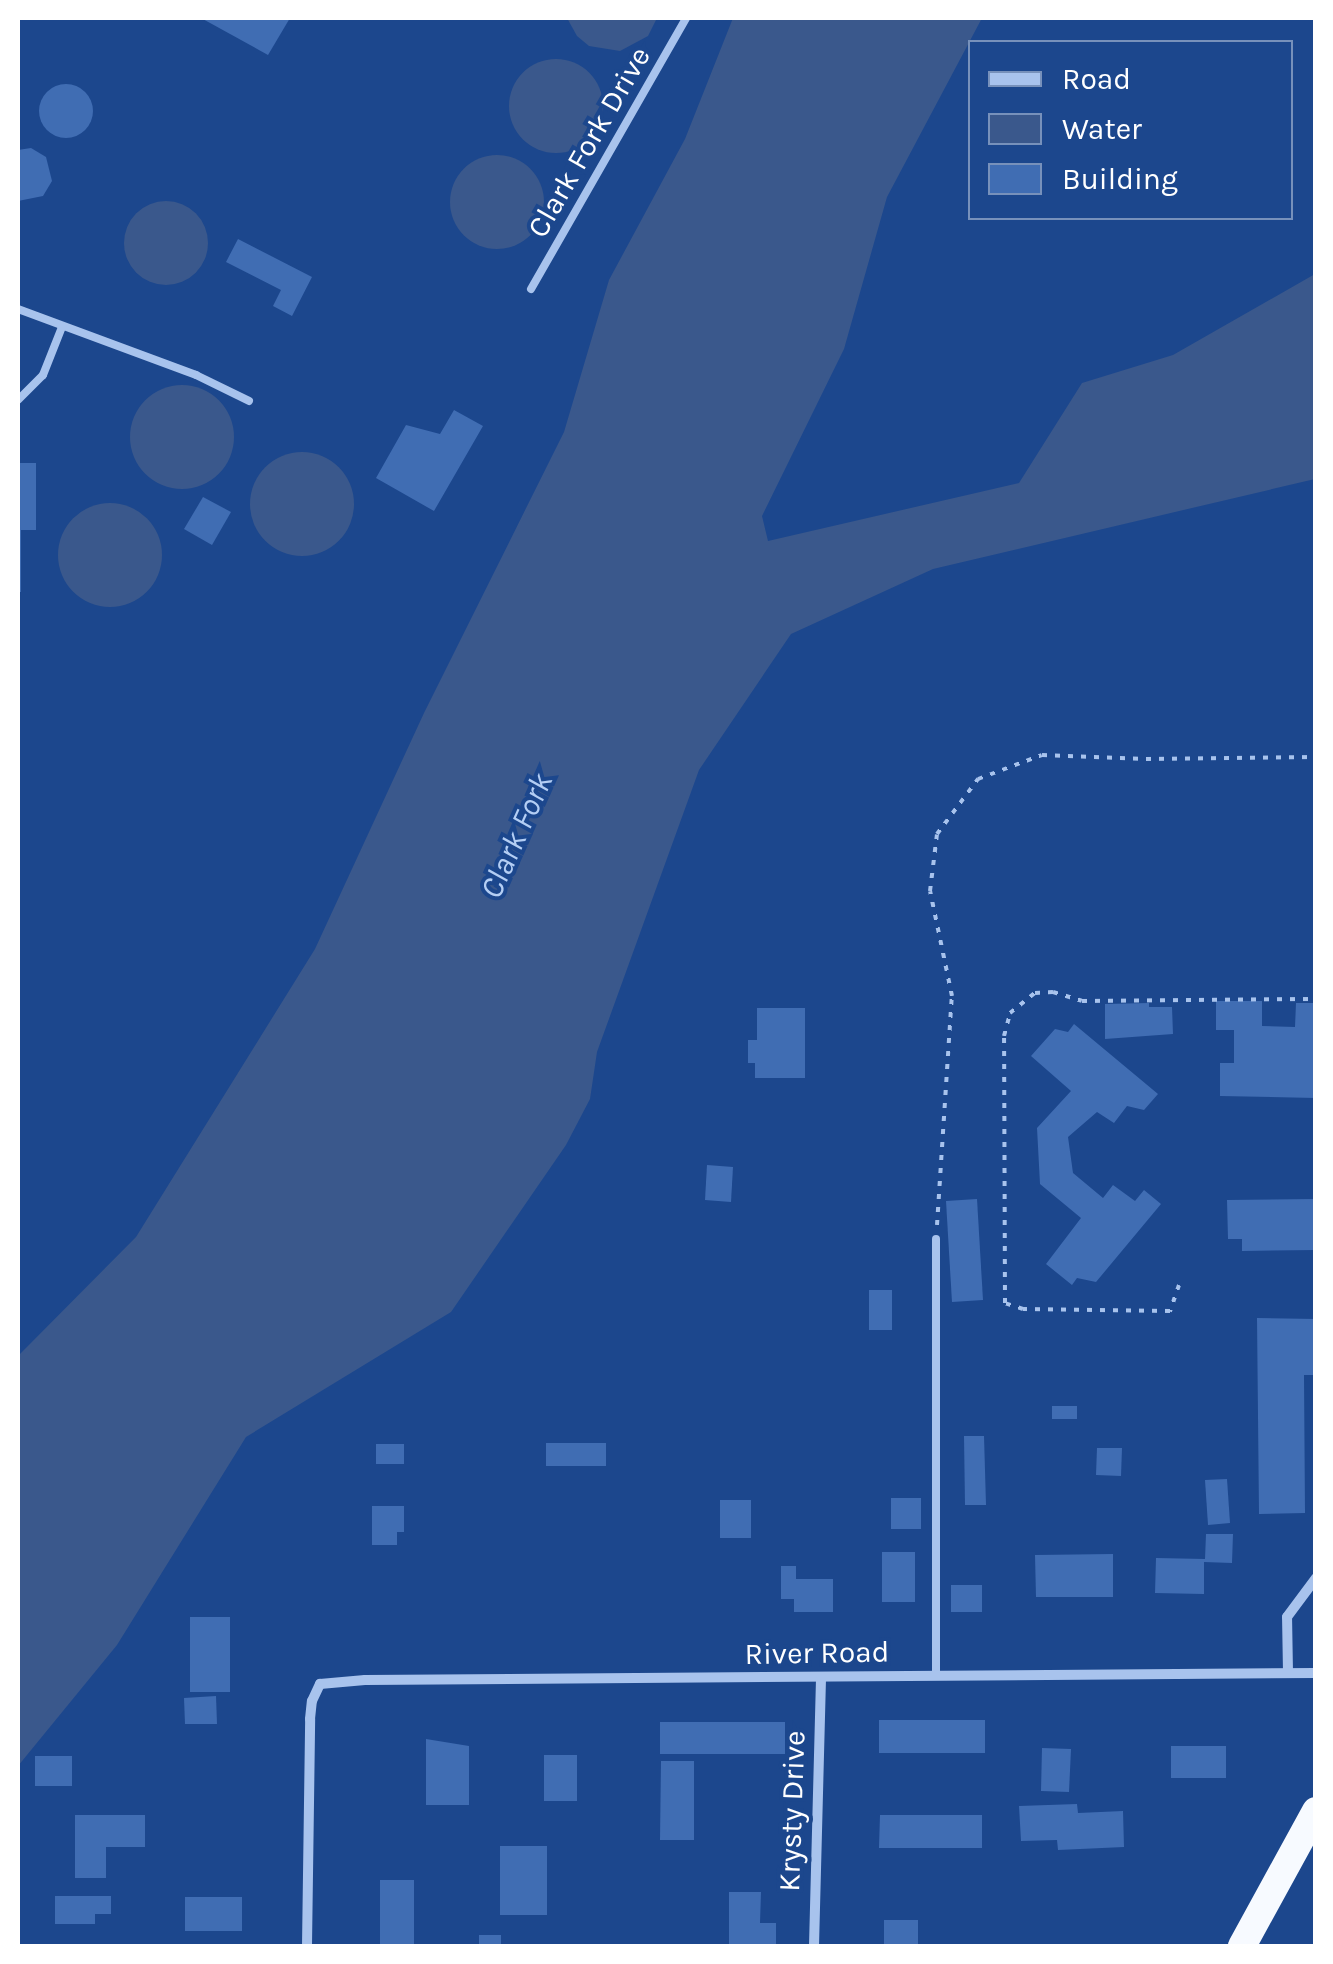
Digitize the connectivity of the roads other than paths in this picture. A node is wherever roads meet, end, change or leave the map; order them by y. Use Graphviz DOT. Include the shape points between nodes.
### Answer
graph roads {
  1 [pos="686,18"];
  2 [pos="531,289"];
  3 [pos="18,308"];
  4 [pos="62,327"];
  5 [pos="18,400"];
  6 [pos="249,401"];
  7 [pos="936,1239"];
  8 [pos="1316,1578"];
  9 [pos="1288,1672"];
  10 [pos="1316,1673"];
  11 [pos="936,1676"];
  12 [pos="821,1678"];
  13 [pos="1316,1812"];
  14 [pos="306,1946"];
  15 [pos="814,1946"];
  16 [pos="1242,1946"];
  1 -- 2 [label="lane, Clark Fork Drive"];
  3 -- 4 [label="lane"];
  4 -- 5 [label="lane" via="43,375"];
  4 -- 6 [label="lane" via="196,374"];
  7 -- 11 [label="lane"];
  8 -- 9 [label="street" via="1287,1618"];
  9 -- 10 [label="street, River Road"];
  9 -- 11 [label="street, River Road"];
  11 -- 12 [label="street, River Road"];
  12 -- 14 [label="street, River Road" via="320,1684 310,1719"];
  12 -- 15 [label="street, Krysty Drive"];
  13 -- 16 [label="highway"];
}
